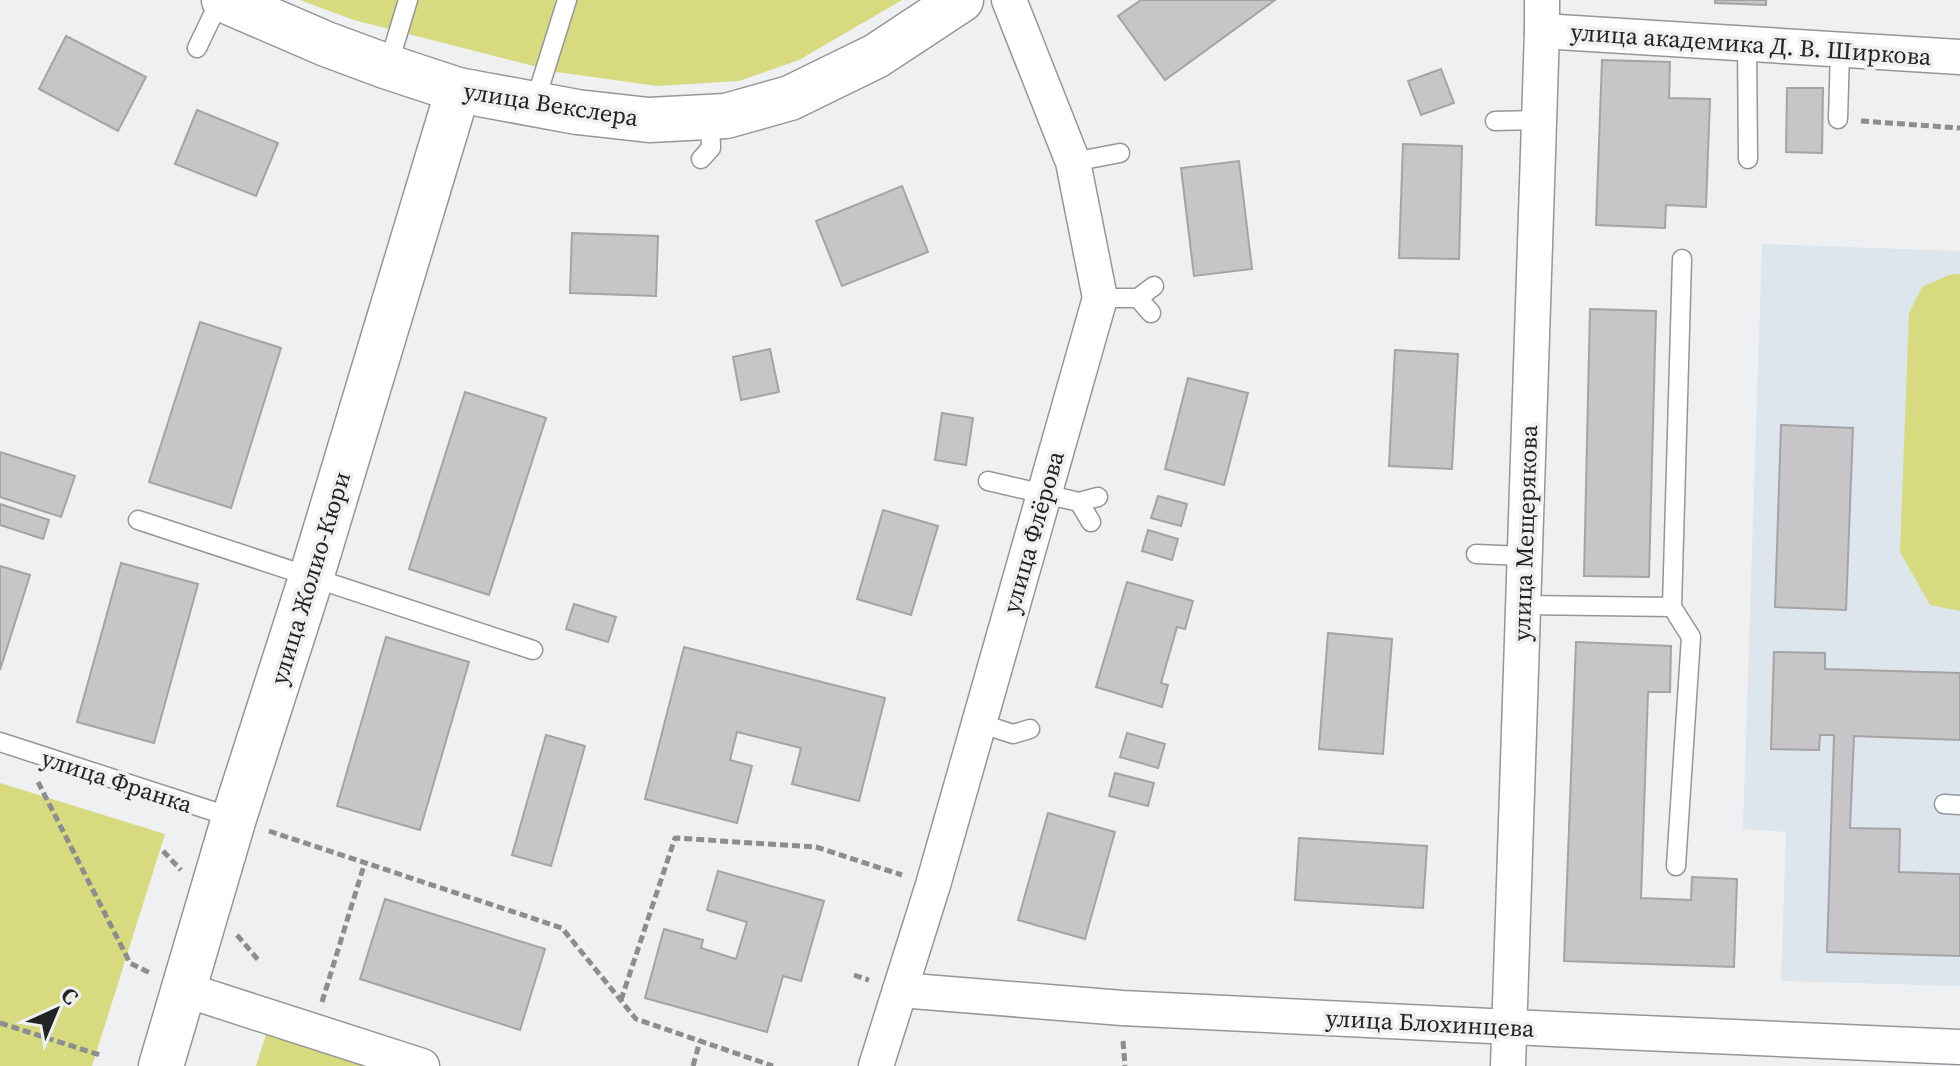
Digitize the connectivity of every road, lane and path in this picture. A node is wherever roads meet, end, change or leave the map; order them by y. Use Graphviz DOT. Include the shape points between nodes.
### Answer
graph roads {
  1 [pos="222,0"];
  2 [pos="408,0"];
  3 [pos="567,0"];
  4 [pos="961,0"];
  5 [pos="1009,0"];
  6 [pos="1525,0"];
  7 [pos="1542,15"];
  8 [pos="1747,44"];
  9 [pos="197,48"];
  10 [pos="1840,50"];
  11 [pos="1960,57"];
  12 [pos="388,67"];
  13 [pos="458,90"];
  14 [pos="534,105"];
  15 [pos="1838,119"];
  16 [pos="1539,120"];
  17 [pos="1495,121"];
  18 [pos="1960,128"];
  19 [pos="1120,153"];
  20 [pos="1748,159"];
  21 [pos="1073,162"];
  22 [pos="1682,259"];
  23 [pos="1154,286"];
  24 [pos="1100,298"];
  25 [pos="1138,298"];
  26 [pos="1151,313"];
  27 [pos="988,481"];
  28 [pos="1044,495"];
  29 [pos="1098,497"];
  30 [pos="1079,502"];
  31 [pos="138,520"];
  32 [pos="1091,522"];
  33 [pos="1476,554"];
  34 [pos="1524,556"];
  35 [pos="311,578"];
  36 [pos="1523,605"];
  37 [pos="1672,607"];
  38 [pos="533,650"];
  39 [pos="979,723"];
  40 [pos="1023,738"];
  41 [pos="7,748"];
  42 [pos="234,818"];
  43 [pos="365,862"];
  44 [pos="1676,866"];
  45 [pos="933,885"];
  46 [pos="183,989"];
  47 [pos="900,990"];
  48 [pos="621,1000"];
  49 [pos="0,1023"];
  50 [pos="1509,1027"];
  51 [pos="313,1031"];
  52 [pos="700,1041"];
  53 [pos="1960,1047"];
  54 [pos="100,1055"];
  55 [pos="161,1066"];
  56 [pos="422,1066"];
  57 [pos="693,1066"];
  58 [pos="773,1066"];
  59 [pos="876,1066"];
  60 [pos="1508,1066"];
  1 -- 9 [label="lane"];
  1 -- 12 [label="street, улица Векслера"];
  2 -- 12 [label="lane"];
  3 -- 14 [label="lane"];
  4 -- 14 [label="street, улица Векслера" via="876,56 790,98 726,116 711,145 649,120"];
  5 -- 21 [label="street, улица Флёрова"];
  6 -- 7 [label="lane"];
  7 -- 8 [label="street, улица академика Д. В. Ширкова"];
  7 -- 16 [label="street, улица Мещерякова"];
  8 -- 10 [label="street, улица академика Д. В. Ширкова"];
  8 -- 20 [label="lane"];
  10 -- 11 [label="street, улица академика Д. В. Ширкова"];
  10 -- 15 [label="lane"];
  12 -- 13 [label="street, улица Векслера"];
  13 -- 14 [label="street, улица Векслера"];
  13 -- 35 [label="street, улица Жолио-Кюри"];
  15 -- 18 [label="path"];
  16 -- 17 [label="lane"];
  16 -- 34 [label="street, улица Мещерякова"];
  19 -- 21 [label="lane"];
  21 -- 24 [label="street, улица Флёрова"];
  22 -- 37 [label="lane"];
  23 -- 25 [label="lane"];
  24 -- 25 [label="lane"];
  24 -- 28 [label="street, улица Флёрова"];
  25 -- 26 [label="lane"];
  27 -- 28 [label="lane"];
  28 -- 30 [label="lane"];
  28 -- 39 [label="street, улица Флёрова"];
  29 -- 30 [label="lane"];
  30 -- 32 [label="lane"];
  31 -- 35 [label="lane"];
  33 -- 34 [label="lane"];
  34 -- 36 [label="street, улица Мещерякова"];
  35 -- 38 [label="lane"];
  35 -- 42 [label="street, улица Жолио-Кюри"];
  36 -- 37 [label="lane"];
  36 -- 50 [label="street, улица Мещерякова"];
  37 -- 44 [label="lane" via="1691,637"];
  39 -- 40 [label="lane"];
  39 -- 45 [label="street, улица Флёрова"];
  41 -- 42 [label="lane, улица Франка"];
  41 -- 46 [label="path" via="130,963"];
  42 -- 43 [label="path"];
  42 -- 46 [label="street, улица Жолио-Кюри"];
  43 -- 48 [label="path" via="562,928"];
  43 -- 51 [label="path"];
  45 -- 47 [label="street, улица Флёрова"];
  45 -- 48 [label="path" via="816,847 675,838"];
  46 -- 51 [label="street"];
  46 -- 55 [label="street, улица Жолио-Кюри"];
  47 -- 50 [label="street, улица Блохинцева" via="1122,1008"];
  47 -- 59 [label="street, улица Флёрова"];
  48 -- 52 [label="path" via="636,1019"];
  49 -- 54 [label="path"];
  50 -- 53 [label="street, улица Блохинцева"];
  50 -- 60 [label="street, улица Мещерякова"];
  51 -- 56 [label="street"];
  52 -- 57 [label="path"];
  52 -- 58 [label="path"];
}
